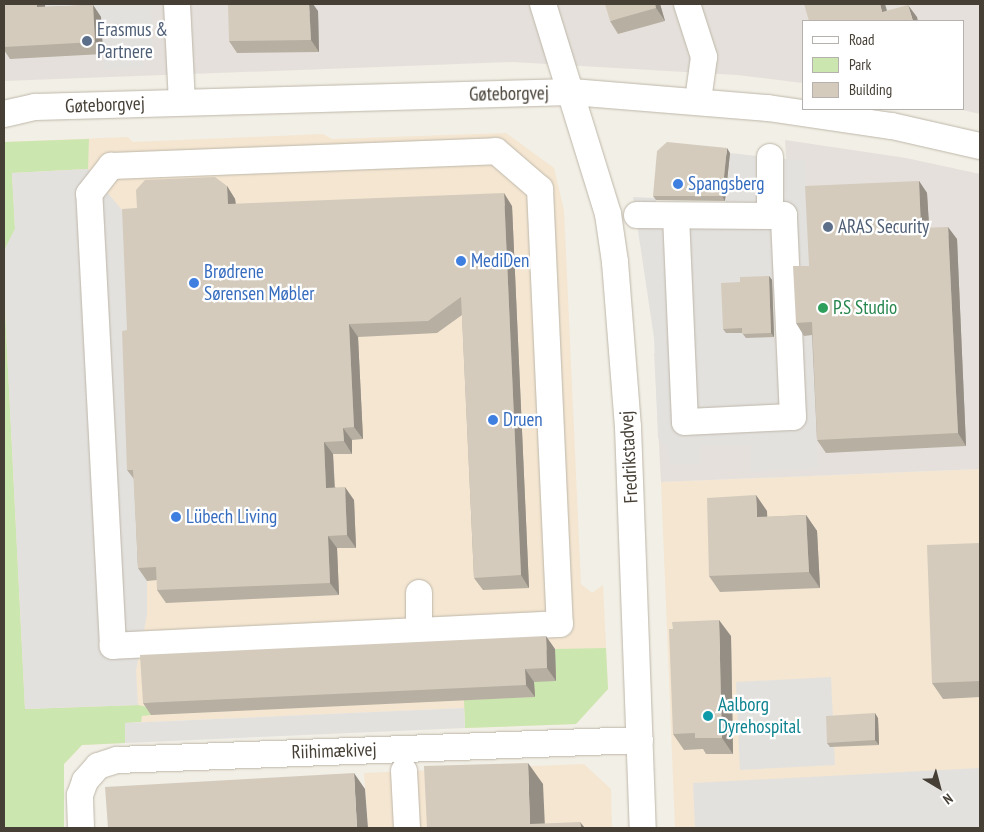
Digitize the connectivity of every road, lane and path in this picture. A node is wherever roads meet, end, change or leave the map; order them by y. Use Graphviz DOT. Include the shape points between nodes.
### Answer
graph roads {
  1 [pos="177,4"];
  2 [pos="543,4"];
  3 [pos="687,4"];
  4 [pos="572,92"];
  5 [pos="4,100"];
  6 [pos="698,100"];
  7 [pos="182,102"];
  8 [pos="35,107"];
  9 [pos="4,114"];
  10 [pos="980,146"];
  11 [pos="770,157"];
  12 [pos="637,215"];
  13 [pos="676,216"];
  14 [pos="770,216"];
  15 [pos="419,593"];
  16 [pos="419,631"];
  17 [pos="640,740"];
  18 [pos="404,771"];
  19 [pos="81,828"];
  20 [pos="407,828"];
  21 [pos="643,828"];
  1 -- 7 [label="street"];
  2 -- 4 [label="street, Fredrikstadvej"];
  3 -- 6 [label="street" via="704,57"];
  4 -- 6 [label="street, Gøteborgvej"];
  4 -- 7 [label="street, Gøteborgvej"];
  4 -- 17 [label="street, Fredrikstadvej" via="608,214 615,262 628,425"];
  5 -- 8 [label="street, Gøteborgvej"];
  6 -- 10 [label="street, Gøteborgvej" via="892,126"];
  7 -- 8 [label="street, Gøteborgvej"];
  8 -- 9 [label="street, Gøteborgvej"];
  11 -- 14 [label="street"];
  12 -- 13 [label="street"];
  13 -- 14 [label="street"];
  13 -- 14 [label="street" via="685,422 793,417 784,215"];
  15 -- 16 [label="street"];
  16 -- 16 [label="street" via="113,646 89,194 111,166 496,151 540,189 560,624"];
  17 -- 19 [label="street, Riihimækivej" via="117,760 98,766 85,781 80,795"];
  17 -- 21 [label="street, Fredrikstadvej"];
  18 -- 20 [label="street"];
}
